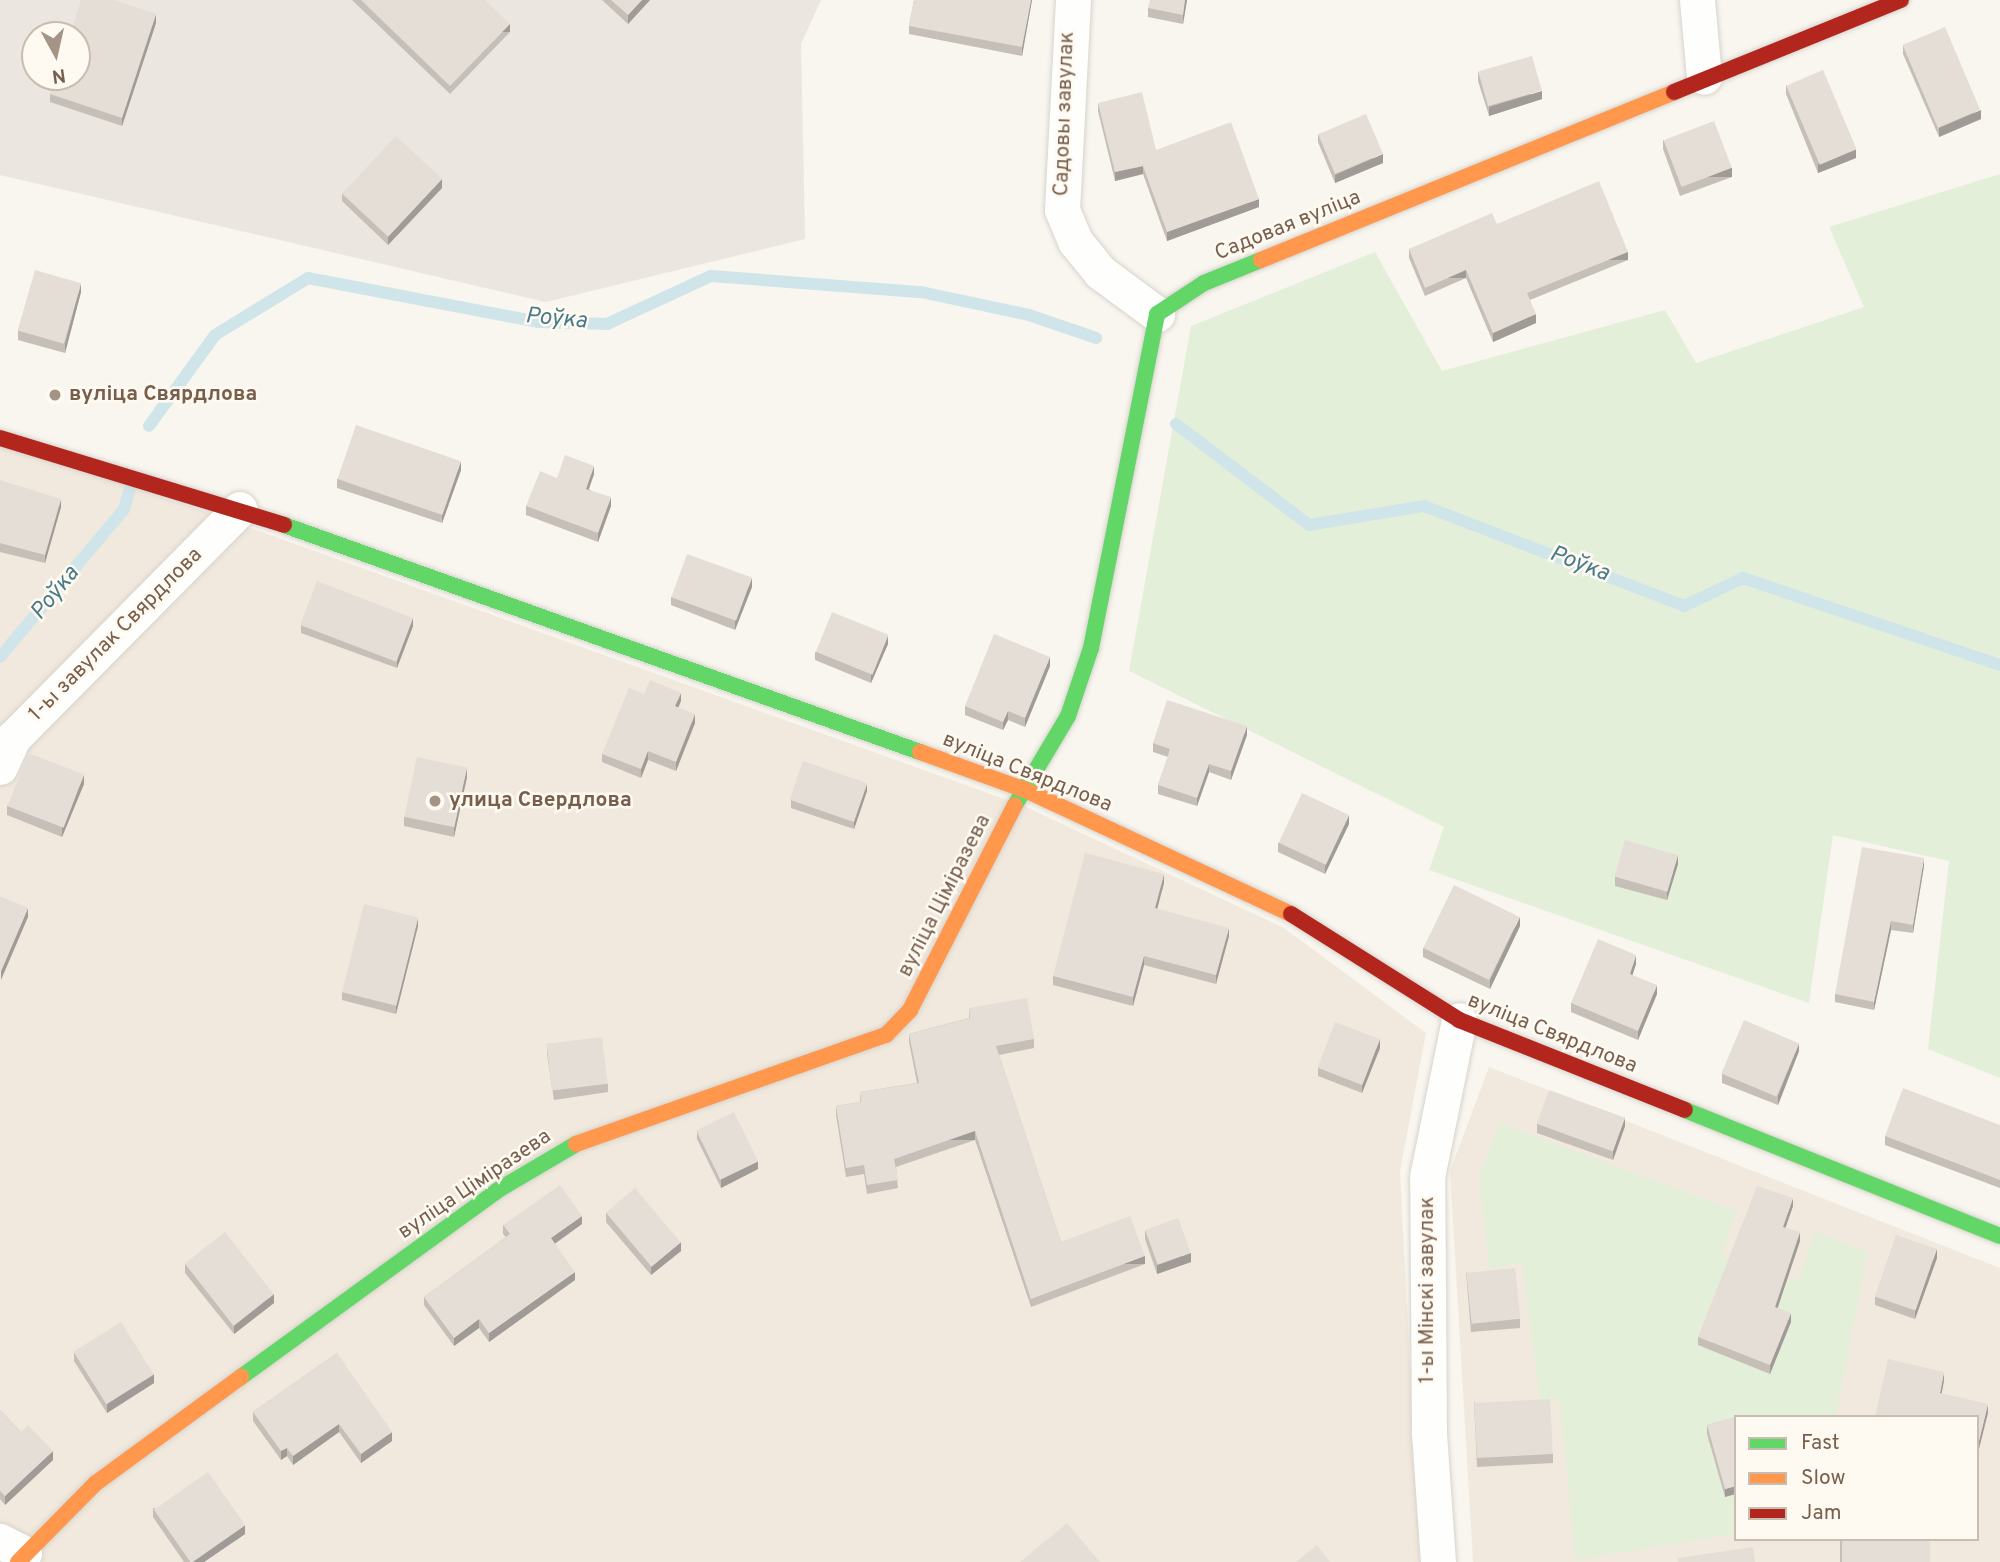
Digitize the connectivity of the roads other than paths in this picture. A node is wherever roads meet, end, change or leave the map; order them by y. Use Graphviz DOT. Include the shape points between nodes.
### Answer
graph roads {
  1 [pos="1073,0"];
  2 [pos="1698,0"];
  3 [pos="1901,0"];
  4 [pos="1704,77"];
  5 [pos="1157,314"];
  6 [pos="0,438"];
  7 [pos="240,509"];
  8 [pos="0,767"];
  9 [pos="1023,789"];
  10 [pos="1459,1020"];
  11 [pos="2000,1236"];
  12 [pos="14,1552"];
  13 [pos="1438,1562"];
  1 -- 5 [label="street, Садовы завулак" via="1062,210 1075,242 1100,272"];
  2 -- 4 [label="street"];
  3 -- 4 [label="street, Садовая вуліца"];
  4 -- 5 [label="street, Садовая вуліца" via="1204,283"];
  5 -- 9 [label="street" via="1091,648 1068,716"];
  6 -- 7 [label="street, вуліца Свярдлова"];
  7 -- 8 [label="street, 1-ы завулак Свярдлова" via="13,738"];
  7 -- 9 [label="street, вуліца Свярдлова"];
  9 -- 10 [label="street, вуліца Свярдлова" via="1292,914"];
  9 -- 12 [label="street, вуліца Ціміразева" via="910,1010 886,1035 587,1137 509,1183 96,1483"];
  10 -- 11 [label="street, вуліца Свярдлова"];
  10 -- 13 [label="street, 1-ы Мінскі завулак" via="1427,1177 1429,1432"];
}
